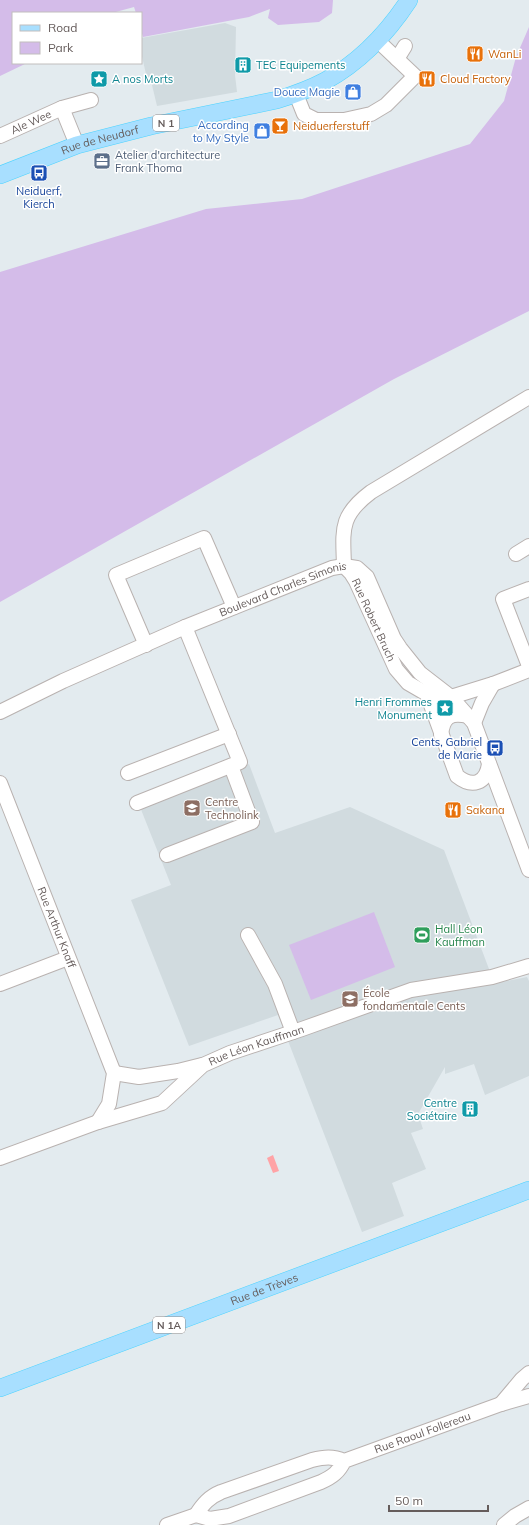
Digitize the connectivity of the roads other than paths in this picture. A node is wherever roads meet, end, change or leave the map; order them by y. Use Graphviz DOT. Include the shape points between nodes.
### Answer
graph roads {
  1 [pos="409,0"];
  2 [pos="378,40"];
  3 [pos="405,46"];
  4 [pos="397,59"];
  5 [pos="296,94"];
  6 [pos="91,100"];
  7 [pos="62,108"];
  8 [pos="0,136"];
  9 [pos="77,145"];
  10 [pos="0,175"];
  11 [pos="529,397"];
  12 [pos="529,546"];
  13 [pos="516,554"];
  14 [pos="344,566"];
  15 [pos="529,589"];
  16 [pos="234,607"];
  17 [pos="186,627"];
  18 [pos="524,639"];
  19 [pos="146,644"];
  20 [pos="529,666"];
  21 [pos="529,670"];
  22 [pos="493,684"];
  23 [pos="427,694"];
  24 [pos="451,697"];
  25 [pos="0,712"];
  26 [pos="471,719"];
  27 [pos="229,734"];
  28 [pos="441,735"];
  29 [pos="235,764"];
  30 [pos="489,764"];
  31 [pos="128,773"];
  32 [pos="0,783"];
  33 [pos="137,803"];
  34 [pos="167,855"];
  35 [pos="529,870"];
  36 [pos="248,935"];
  37 [pos="68,958"];
  38 [pos="529,966"];
  39 [pos="0,984"];
  40 [pos="293,1032"];
  41 [pos="203,1065"];
  42 [pos="114,1072"];
  43 [pos="98,1122"];
  44 [pos="0,1158"];
  45 [pos="529,1190"];
  46 [pos="529,1374"];
  47 [pos="0,1388"];
  48 [pos="529,1396"];
  49 [pos="501,1404"];
  50 [pos="344,1461"];
  51 [pos="529,1508"];
  52 [pos="196,1515"];
  53 [pos="167,1525"];
  54 [pos="504,1525"];
  1 -- 2 [label="main road, Rue de Neudorf / N 1"];
  2 -- 4 [label="street"];
  2 -- 5 [label="main road, Rue de Neudorf / N 1" via="352,64 325,81"];
  3 -- 4 [label="street"];
  4 -- 5 [label="street" via="415,76 386,105 371,114 344,120 316,120 304,114"];
  5 -- 9 [label="main road, Rue de Neudorf / N 1"];
  6 -- 7 [label="street, Ale Wee"];
  7 -- 8 [label="street, Ale Wee"];
  7 -- 9 [label="street, Ale Wee"];
  9 -- 10 [label="main road, Rue de Neudorf / N 1"];
  11 -- 14 [label="street, Boulevard Charles Simonis" via="371,492 357,503 347,517 343,534"];
  12 -- 13 [label="street"];
  14 -- 16 [label="street, Boulevard Charles Simonis" via="332,568"];
  14 -- 23 [label="street, Rue Robert Bruch" via="356,581 396,669 408,683"];
  14 -- 24 [label="street, Rue Robert Bruch" via="357,568 367,576 400,648 420,672"];
  15 -- 18 [label="street" via="503,599"];
  16 -- 17 [label="street, Boulevard Charles Simonis"];
  16 -- 19 [label="street" via="204,538 116,575"];
  17 -- 19 [label="street, Boulevard Charles Simonis"];
  17 -- 27 [label="street"];
  18 -- 20 [label="street"];
  19 -- 25 [label="street, Boulevard Charles Simonis"];
  21 -- 22 [label="street"];
  22 -- 24 [label="street"];
  22 -- 26 [label="street"];
  23 -- 24 [label="street, Rue Robert Bruch"];
  23 -- 28 [label="street"];
  24 -- 26 [label="street, Rue Robert Bruch"];
  26 -- 28 [label="street" via="458,714 448,717 442,725"];
  26 -- 30 [label="street, Rue Robert Bruch"];
  27 -- 29 [label="street"];
  27 -- 31 [label="street"];
  28 -- 30 [label="street" via="457,776 464,782 474,783 482,780 488,773"];
  29 -- 33 [label="street"];
  29 -- 34 [label="street" via="252,822"];
  30 -- 35 [label="street, Rue Robert Bruch"];
  32 -- 37 [label="street, Rue Arthur Knaff"];
  36 -- 40 [label="street" via="275,984"];
  37 -- 39 [label="street"];
  37 -- 42 [label="street, Rue Arthur Knaff"];
  38 -- 40 [label="street, Rue Léon Kauffman" via="492,976 411,990"];
  40 -- 41 [label="street, Rue Léon Kauffman"];
  41 -- 42 [label="street" via="139,1076"];
  41 -- 43 [label="street, Rue Léon Kauffman" via="162,1103"];
  42 -- 43 [label="street" via="109,1104"];
  43 -- 44 [label="street, Rue Léon Kauffman"];
  45 -- 47 [label="main road, Rue de Trèves / N 1A"];
  46 -- 49 [label="street"];
  48 -- 49 [label="street, Rue Raoul Follereau"];
  49 -- 50 [label="street, Rue Raoul Follereau"];
  50 -- 52 [label="street" via="333,1476 321,1482 229,1516 210,1519"];
  50 -- 52 [label="street" via="336,1457 312,1460 221,1492 203,1503"];
  51 -- 54 [label="street"];
  52 -- 53 [label="street"];
}
